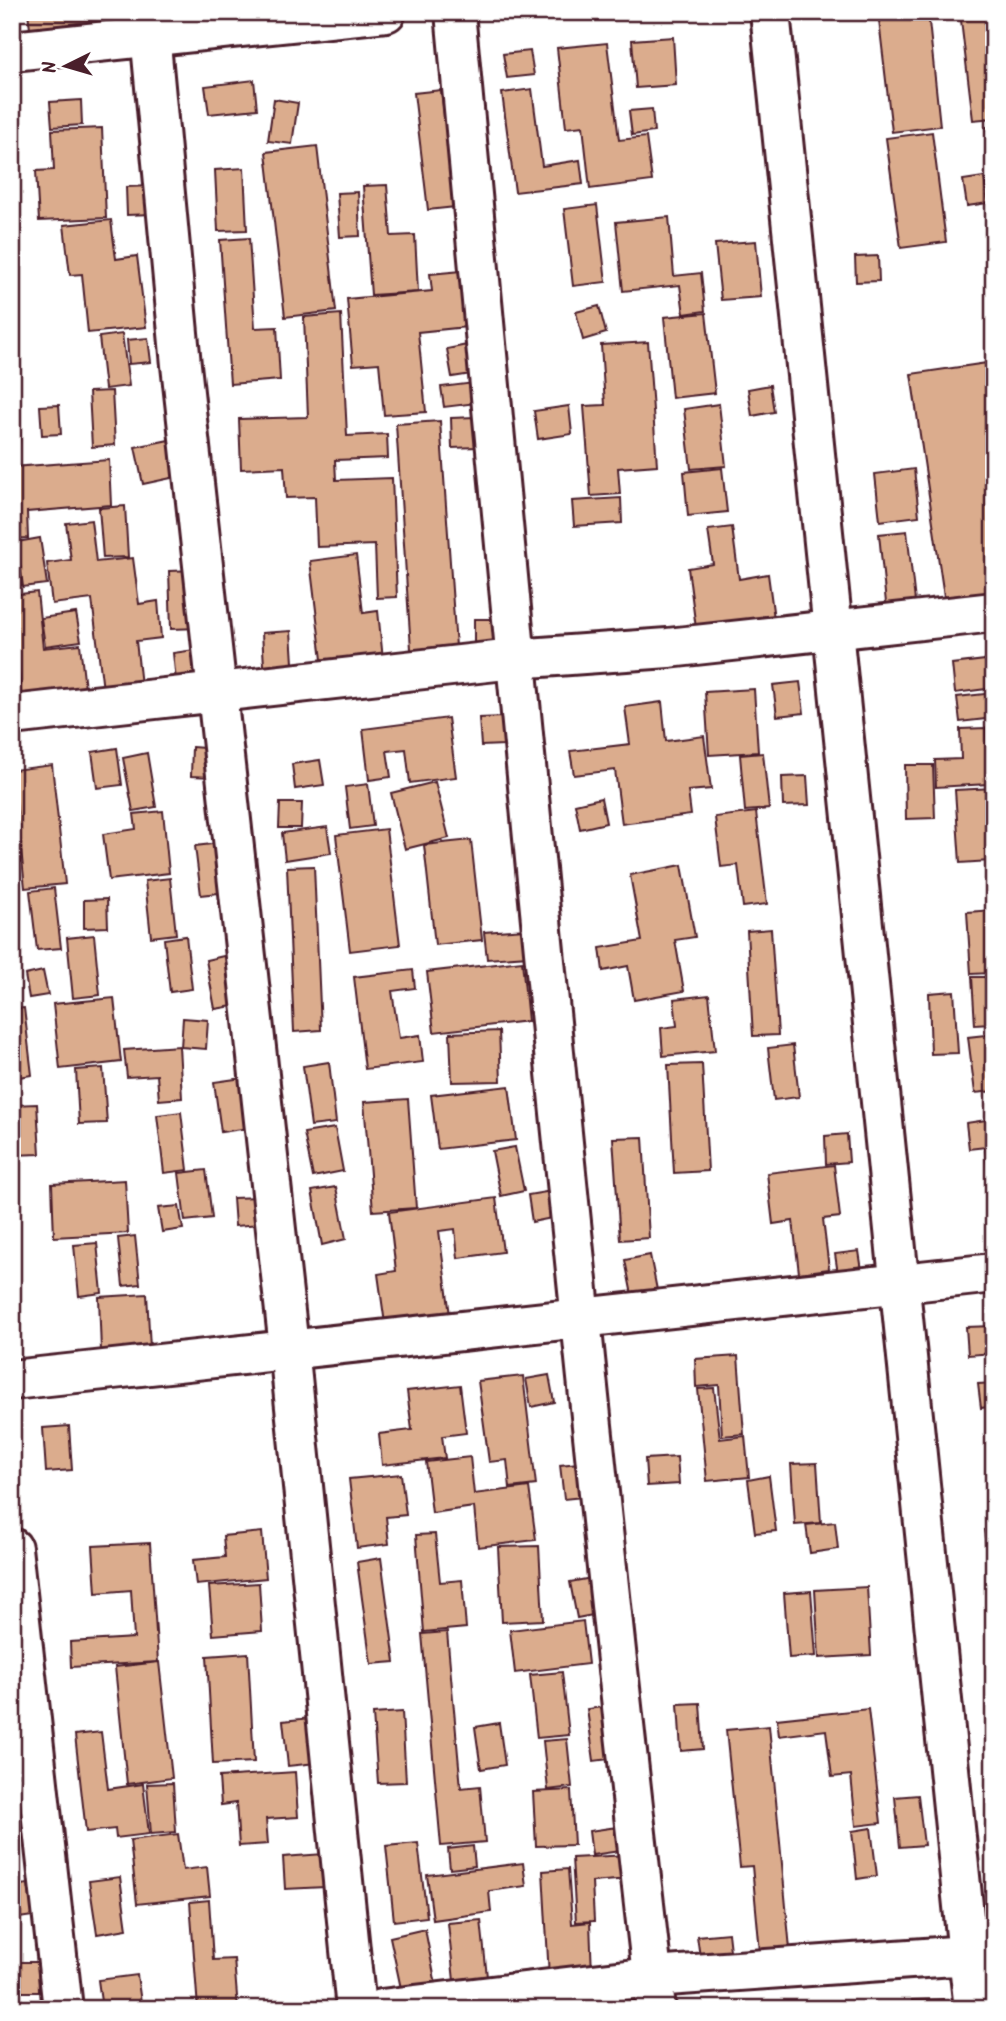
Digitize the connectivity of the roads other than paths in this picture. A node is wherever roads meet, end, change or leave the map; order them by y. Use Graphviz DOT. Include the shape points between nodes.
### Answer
graph roads {
  1 [pos="386,12"];
  2 [pos="454,12"];
  3 [pos="771,12"];
  4 [pos="149,24"];
  5 [pos="12,51"];
  6 [pos="994,612"];
  7 [pos="830,629"];
  8 [pos="514,659"];
  9 [pos="217,690"];
  10 [pos="12,715"];
  11 [pos="994,1273"];
  12 [pos="903,1284"];
  13 [pos="583,1318"];
  14 [pos="289,1348"];
  15 [pos="12,1380"];
  16 [pos="12,1548"];
  17 [pos="981,1954"];
  18 [pos="654,1993"];
  19 [pos="63,2009"];
  20 [pos="356,2009"];
  21 [pos="381,2009"];
  22 [pos="974,2009"];
  1 -- 4 [label="street"];
  2 -- 8 [label="street"];
  3 -- 7 [label="street"];
  4 -- 5 [label="street"];
  4 -- 9 [label="street"];
  6 -- 7 [label="street"];
  7 -- 8 [label="street" via="668,648"];
  7 -- 12 [label="street"];
  8 -- 9 [label="street"];
  8 -- 13 [label="street"];
  9 -- 10 [label="street"];
  9 -- 14 [label="street"];
  11 -- 12 [label="street"];
  12 -- 13 [label="street"];
  12 -- 17 [label="street"];
  13 -- 14 [label="street"];
  13 -- 18 [label="street"];
  14 -- 15 [label="street"];
  14 -- 20 [label="street"];
  16 -- 19 [label="street"];
  17 -- 18 [label="street"];
  17 -- 22 [label="street"];
  18 -- 21 [label="street"];
}
